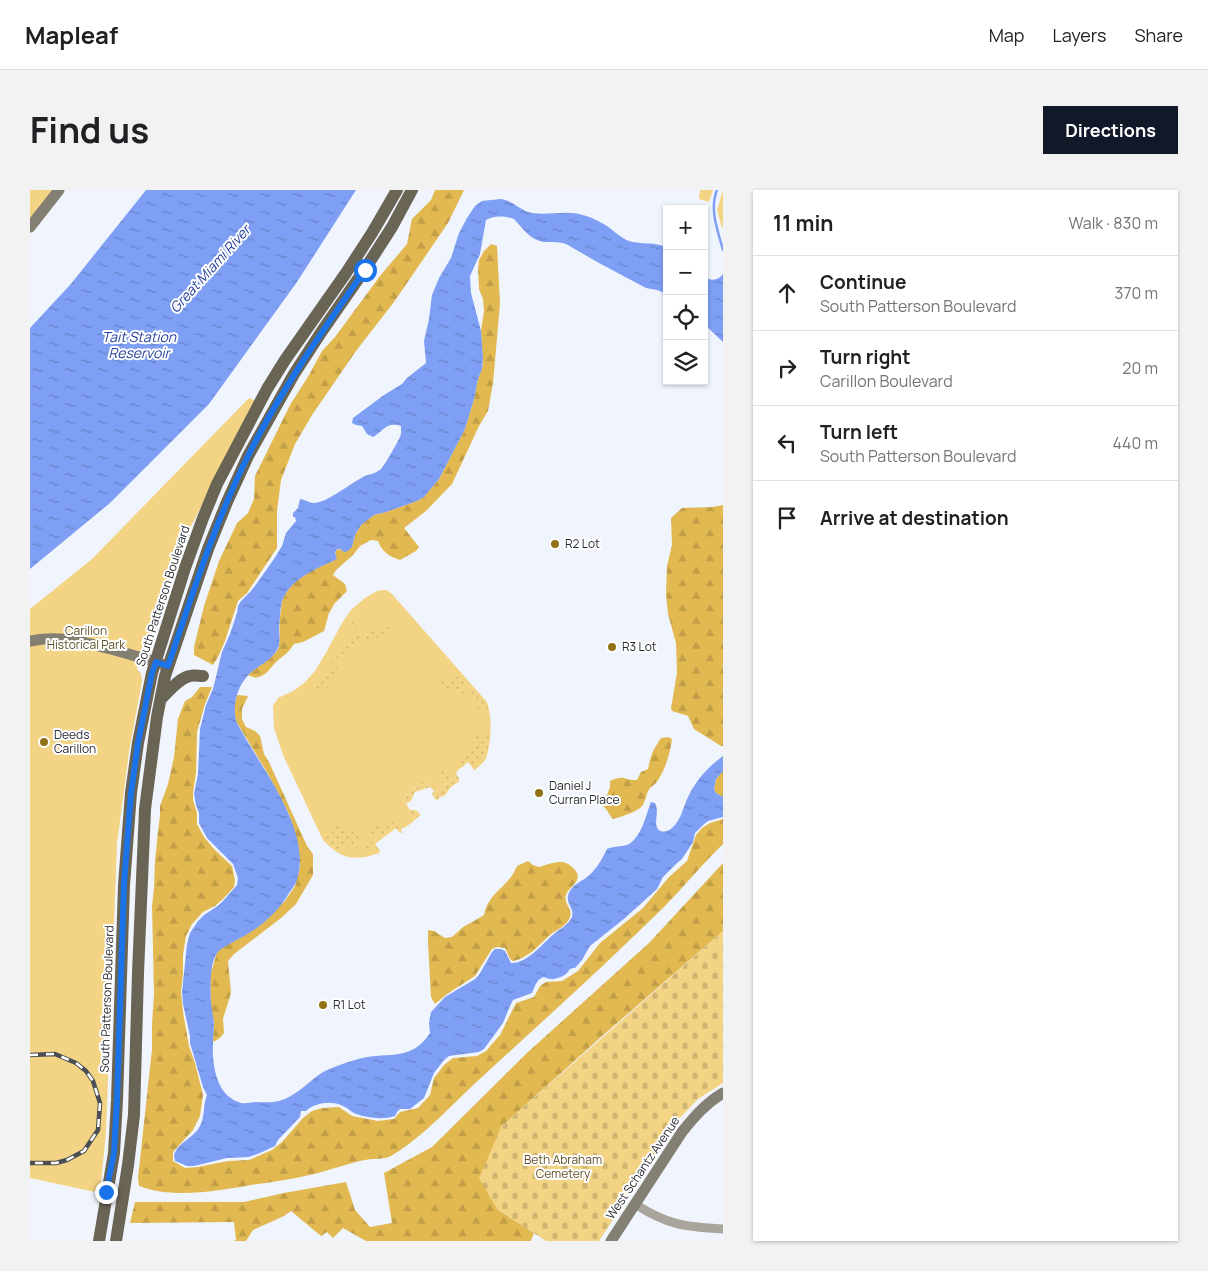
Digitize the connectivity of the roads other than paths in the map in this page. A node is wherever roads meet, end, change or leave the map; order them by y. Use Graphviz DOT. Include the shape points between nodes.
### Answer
graph roads {
  1 [pos="59,190"];
  2 [pos="397,190"];
  3 [pos="412,190"];
  4 [pos="30,227"];
  5 [pos="30,641"];
  6 [pos="156,662"];
  7 [pos="168,666"];
  8 [pos="203,676"];
  9 [pos="161,699"];
  10 [pos="723,1093"];
  11 [pos="635,1204"];
  12 [pos="723,1229"];
  13 [pos="99,1241"];
  14 [pos="116,1241"];
  15 [pos="611,1241"];
  1 -- 4 [label="main road"];
  2 -- 6 [label="main road, South Patterson Boulevard" via="346,273 266,389 217,484"];
  3 -- 7 [label="main road" via="365,270 294,374 248,456 208,549"];
  5 -- 6 [label="main road" via="68,639"];
  6 -- 7 [label="main road"];
  6 -- 13 [label="main road, South Patterson Boulevard" via="131,793 124,884 114,1153"];
  7 -- 9 [label="main road"];
  8 -- 9 [label="main road" via="185,678"];
  9 -- 14 [label="main road" via="145,809 134,1115"];
  10 -- 11 [label="main road, West Schantz Avenue" via="707,1104 682,1132"];
  11 -- 12 [label="street" via="673,1223"];
  11 -- 15 [label="main road, West Schantz Avenue"];
}
